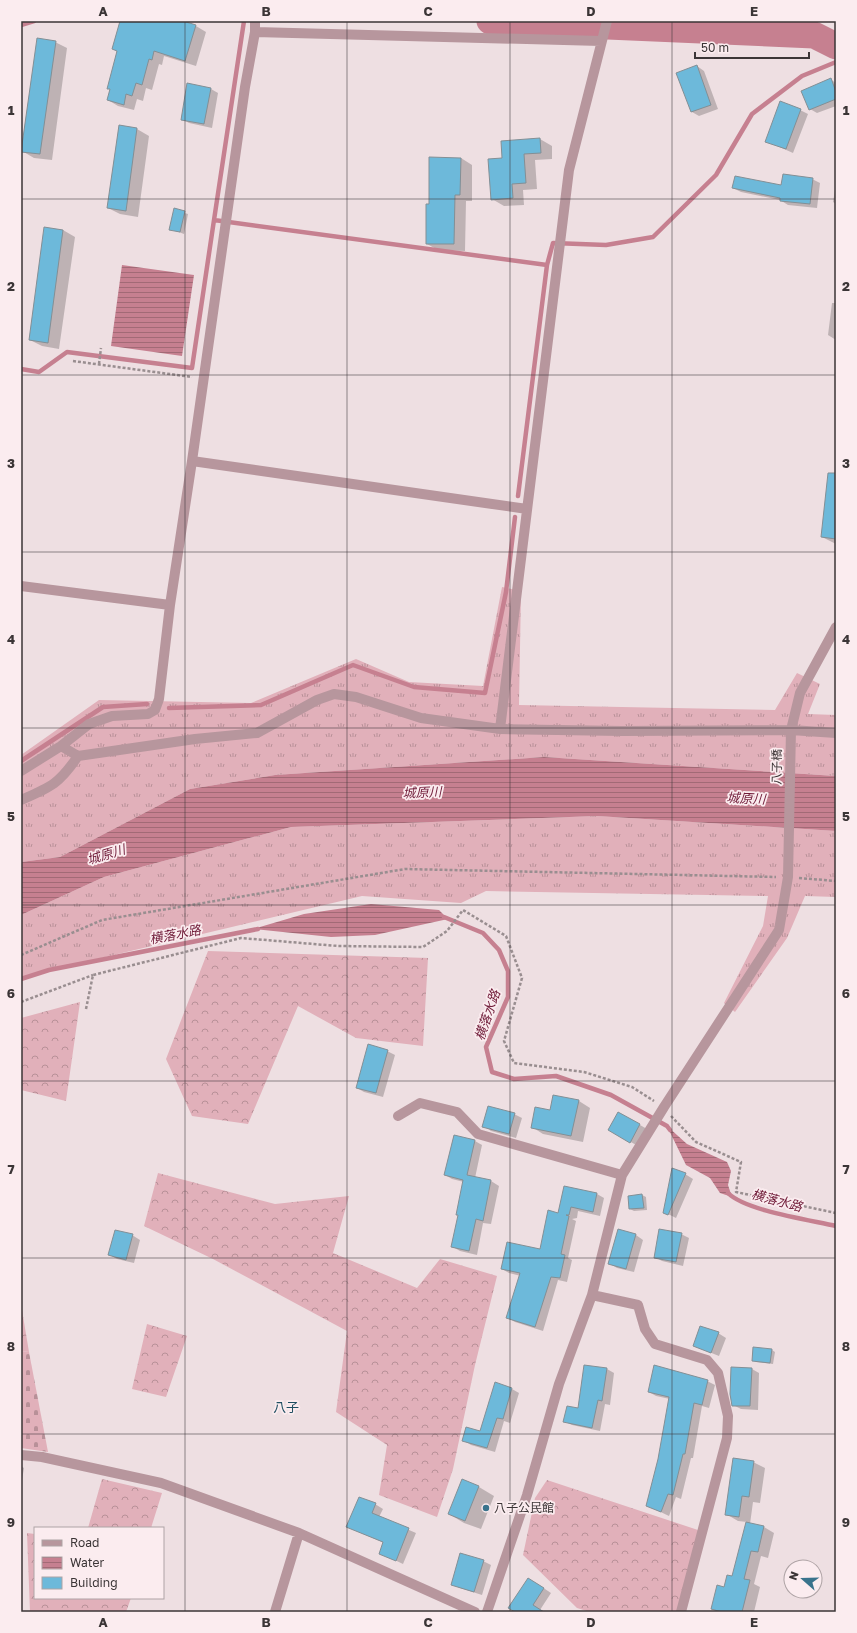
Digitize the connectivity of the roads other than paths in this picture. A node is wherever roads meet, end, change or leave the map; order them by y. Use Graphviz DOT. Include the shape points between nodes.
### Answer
graph roads {
  1 [pos="255,21"];
  2 [pos="607,21"];
  3 [pos="255,32"];
  4 [pos="601,41"];
  5 [pos="192,461"];
  6 [pos="527,509"];
  7 [pos="21,586"];
  8 [pos="170,605"];
  9 [pos="836,627"];
  10 [pos="500,729"];
  11 [pos="791,730"];
  12 [pos="836,733"];
  13 [pos="61,746"];
  14 [pos="78,756"];
  15 [pos="21,772"];
  16 [pos="21,800"];
  17 [pos="398,1116"];
  18 [pos="622,1175"];
  19 [pos="592,1296"];
  20 [pos="21,1455"];
  21 [pos="299,1533"];
  22 [pos="275,1612"];
  23 [pos="475,1612"];
  24 [pos="487,1612"];
  25 [pos="681,1612"];
  1 -- 3 [label="street"];
  2 -- 4 [label="street"];
  3 -- 4 [label="street"];
  3 -- 5 [label="street"];
  4 -- 6 [label="street" via="569,170"];
  5 -- 6 [label="street"];
  5 -- 8 [label="street"];
  6 -- 10 [label="street"];
  7 -- 8 [label="street"];
  8 -- 13 [label="street" via="159,698 155,710 148,714 112,716 88,724"];
  9 -- 11 [label="street, 八子橋" via="800,693"];
  10 -- 11 [label="street"];
  10 -- 14 [label="street" via="421,718 356,697 334,694 317,700 257,733 194,739"];
  11 -- 12 [label="street"];
  11 -- 18 [label="street, 八子橋" via="788,877 779,930"];
  13 -- 14 [label="street"];
  13 -- 15 [label="street"];
  14 -- 16 [label="street" via="66,774 50,788"];
  17 -- 18 [label="street" via="420,1103 457,1112 478,1134"];
  18 -- 19 [label="street, 八子橋"];
  19 -- 24 [label="street, 八子橋" via="559,1384 527,1496"];
  19 -- 25 [label="street" via="638,1305 645,1329 655,1344 707,1360 718,1373 728,1416 727,1438"];
  20 -- 21 [label="street" via="42,1457 161,1483"];
  21 -- 22 [label="street"];
  21 -- 23 [label="street"];
}
